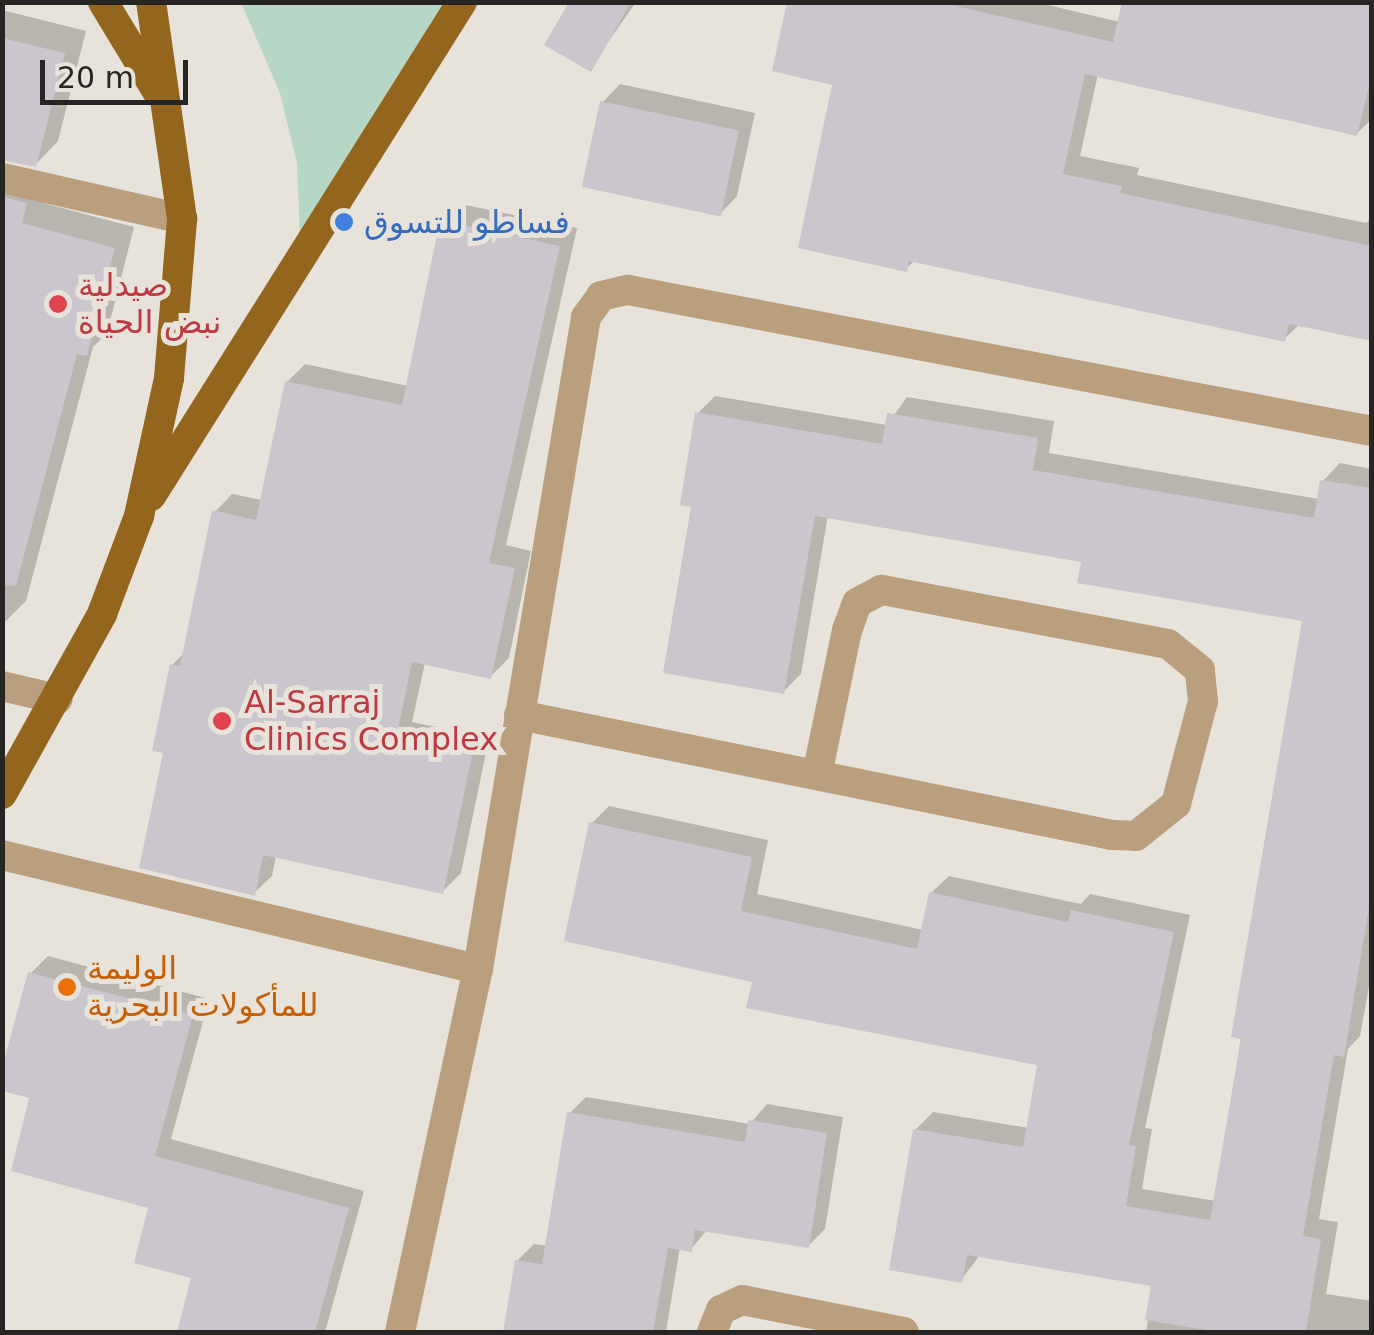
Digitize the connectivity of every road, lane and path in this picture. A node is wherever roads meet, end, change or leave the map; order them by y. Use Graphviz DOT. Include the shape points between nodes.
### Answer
graph roads {
  1 [pos="103,2"];
  2 [pos="151,2"];
  3 [pos="462,2"];
  4 [pos="166,107"];
  5 [pos="2,178"];
  6 [pos="182,219"];
  7 [pos="1372,431"];
  8 [pos="139,516"];
  9 [pos="2,686"];
  10 [pos="57,698"];
  11 [pos="519,716"];
  12 [pos="817,775"];
  13 [pos="2,794"];
  14 [pos="2,855"];
  15 [pos="478,968"];
  16 [pos="400,1332"];
  17 [pos="712,1332"];
  18 [pos="904,1332"];
  1 -- 4 [label="main road"];
  2 -- 4 [label="main road"];
  3 -- 8 [label="main road"];
  4 -- 6 [label="main road"];
  5 -- 6 [label="street"];
  6 -- 8 [label="main road" via="169,378"];
  7 -- 11 [label="street" via="628,290 600,296 586,318"];
  8 -- 10 [label="main road" via="102,614"];
  9 -- 10 [label="street"];
  10 -- 13 [label="main road"];
  11 -- 12 [label="street"];
  11 -- 15 [label="street"];
  12 -- 12 [label="street" via="1136,836 1176,804 1203,701 1200,670 1168,644 881,590 858,603 847,630"];
  14 -- 15 [label="street"];
  15 -- 16 [label="street"];
  17 -- 18 [label="street" via="722,1310 742,1300"];
}
